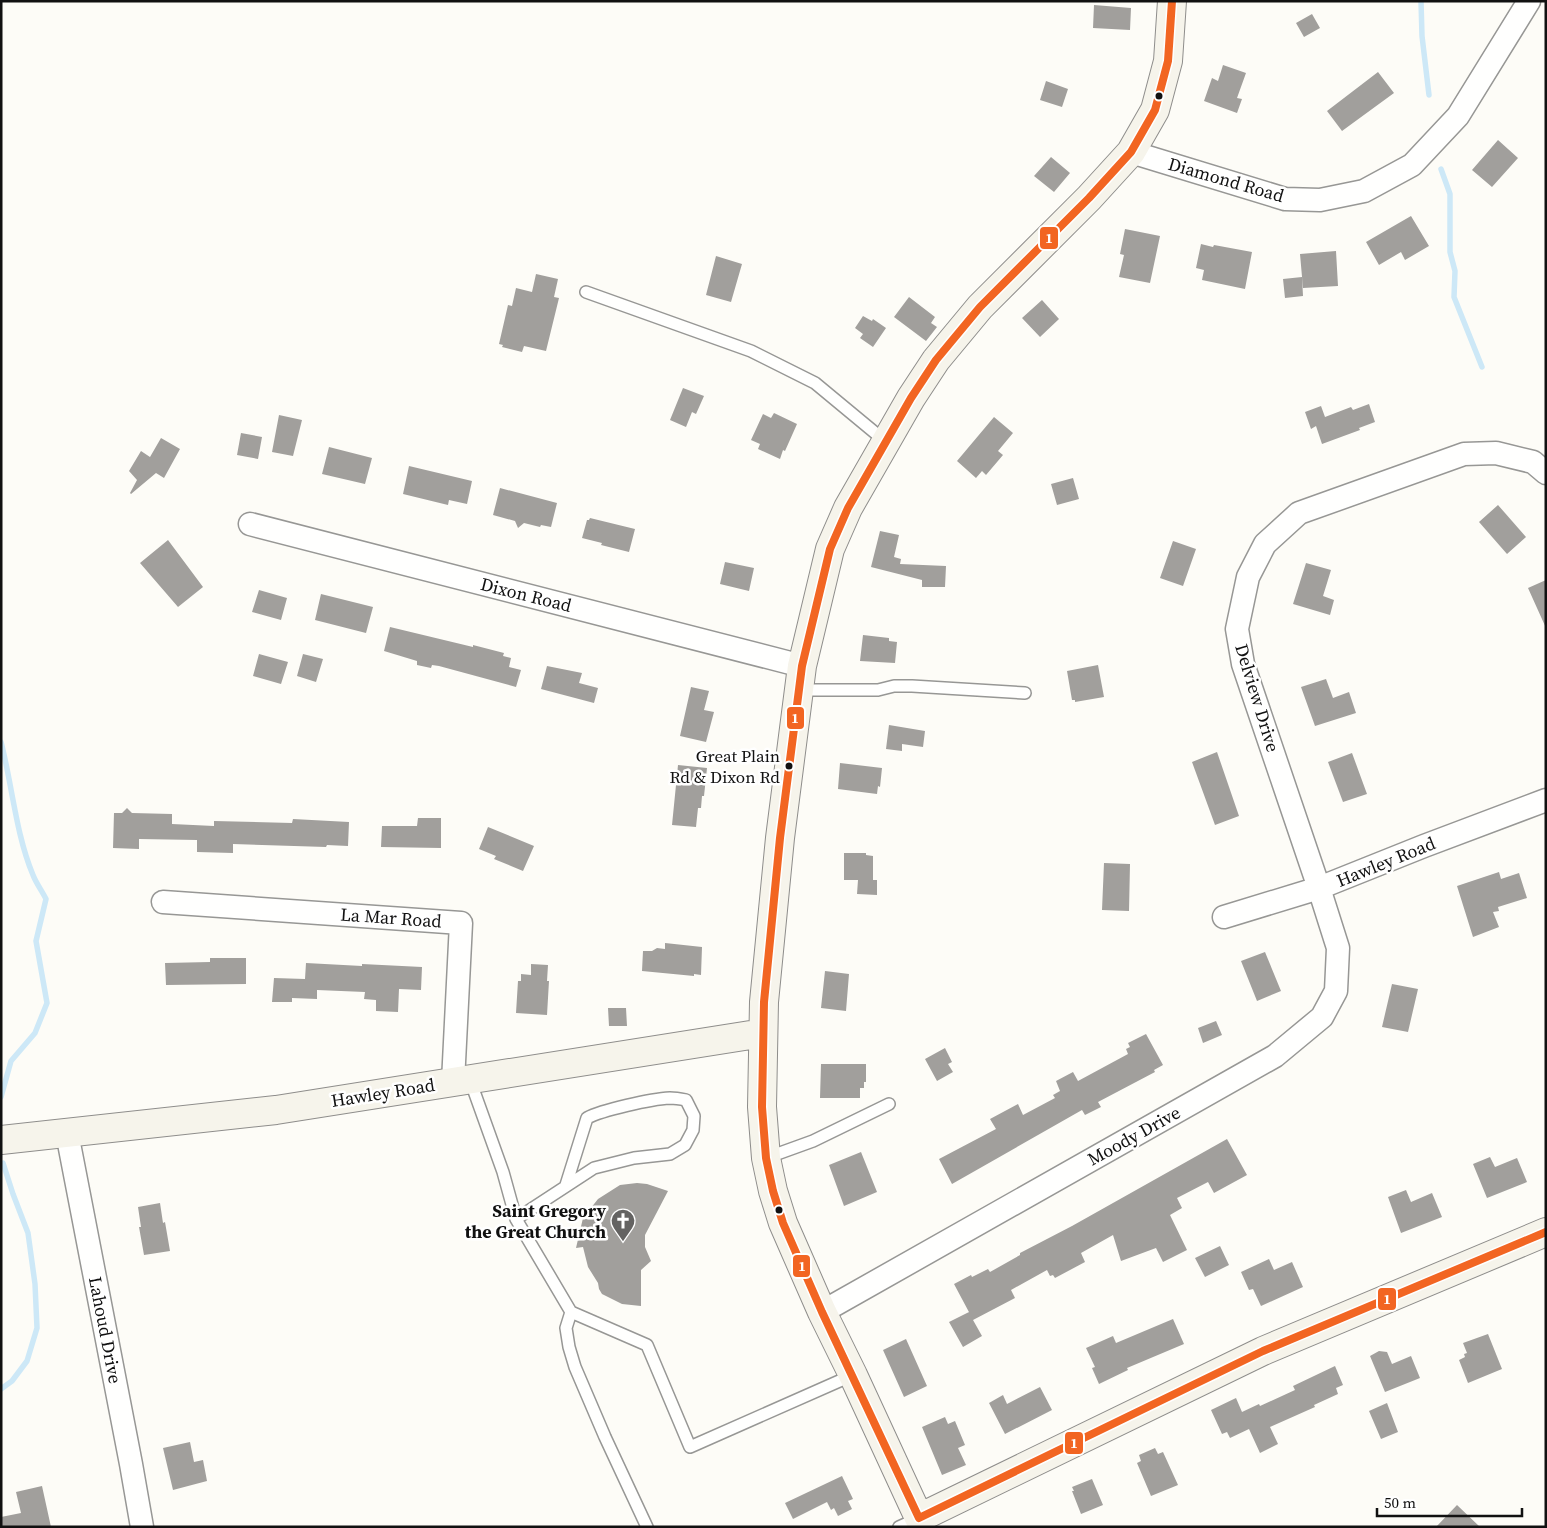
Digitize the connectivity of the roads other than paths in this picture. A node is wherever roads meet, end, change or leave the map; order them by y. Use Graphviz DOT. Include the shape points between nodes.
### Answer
graph roads {
  1 [pos="1172,1"];
  2 [pos="1528,1"];
  3 [pos="1131,152"];
  4 [pos="586,292"];
  5 [pos="885,441"];
  6 [pos="1546,474"];
  7 [pos="250,524"];
  8 [pos="800,678"];
  9 [pos="1025,693"];
  10 [pos="1546,800"];
  11 [pos="1319,888"];
  12 [pos="163,902"];
  13 [pos="1224,917"];
  14 [pos="763,1032"];
  15 [pos="461,1081"];
  16 [pos="889,1104"];
  17 [pos="67,1133"];
  18 [pos="1,1140"];
  19 [pos="766,1158"];
  20 [pos="566,1186"];
  21 [pos="516,1219"];
  22 [pos="1546,1232"];
  23 [pos="571,1312"];
  24 [pos="822,1312"];
  25 [pos="853,1375"];
  26 [pos="914,1524"];
  27 [pos="142,1527"];
  28 [pos="647,1527"];
  1 -- 3 [label="street" via="1168,61 1155,110"];
  2 -- 3 [label="street, Diamond Road" via="1458,116 1412,165 1364,191 1320,200 1285,199"];
  3 -- 5 [label="street" via="955,337 936,360"];
  4 -- 5 [label="lane" via="751,351 815,383"];
  5 -- 8 [label="street" via="848,508 830,549"];
  6 -- 11 [label="street, Delview Drive" via="1533,462 1496,453 1464,454 1298,513 1265,544 1248,577 1237,629 1243,664"];
  7 -- 8 [label="street, Dixon Road"];
  8 -- 9 [label="lane" via="878,690 912,686"];
  8 -- 14 [label="street" via="780,838"];
  10 -- 11 [label="street, Hawley Road"];
  11 -- 13 [label="street, Hawley Road"];
  11 -- 24 [label="street, Moody Drive" via="1338,948 1336,991 1322,1017 1275,1056"];
  12 -- 15 [label="street, La Mar Road" via="461,923"];
  14 -- 15 [label="street, Hawley Road"];
  14 -- 19 [label="street" via="762,1107"];
  15 -- 17 [label="street, Hawley Road" via="276,1110"];
  15 -- 21 [label="lane" via="503,1172"];
  16 -- 19 [label="lane" via="813,1141"];
  17 -- 18 [label="street, Hawley Road"];
  17 -- 27 [label="street, Lahoud Drive"];
  19 -- 24 [label="street" via="783,1223"];
  20 -- 20 [label="lane" via="594,1168 634,1158 670,1154 686,1146 693,1130 694,1116 686,1100 671,1098 587,1118"];
  20 -- 21 [label="lane"];
  21 -- 23 [label="lane"];
  22 -- 26 [label="street" via="1263,1351"];
  23 -- 25 [label="lane" via="647,1345 690,1447"];
  23 -- 28 [label="lane" via="566,1328 575,1367"];
  24 -- 25 [label="street"];
  25 -- 26 [label="street"];
}
